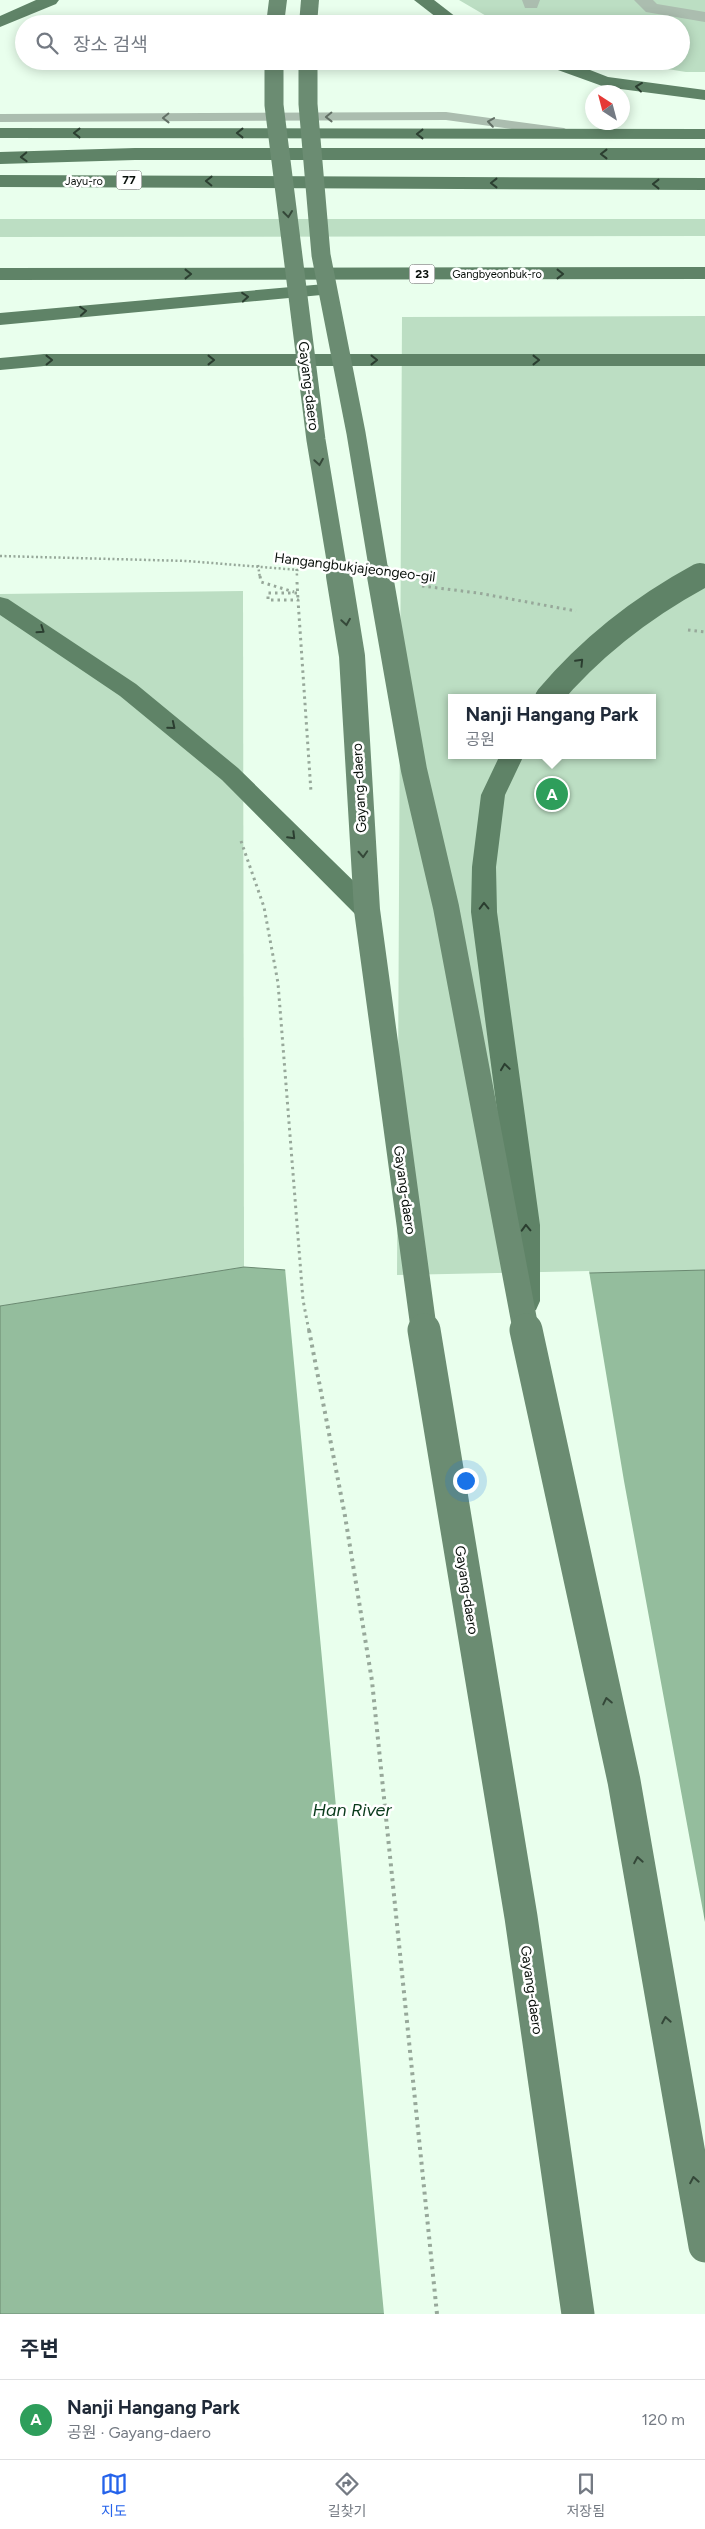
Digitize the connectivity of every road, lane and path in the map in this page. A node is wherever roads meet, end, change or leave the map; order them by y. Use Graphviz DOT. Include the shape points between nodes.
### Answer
graph roads {
  1 [pos="50,0"];
  2 [pos="278,0"];
  3 [pos="310,0"];
  4 [pos="423,0"];
  5 [pos="643,0"];
  6 [pos="15,15"];
  7 [pos="16,15"];
  8 [pos="277,15"];
  9 [pos="309,15"];
  10 [pos="444,15"];
  11 [pos="705,17"];
  12 [pos="0,22"];
  13 [pos="274,70"];
  14 [pos="308,70"];
  15 [pos="577,70"];
  16 [pos="673,90"];
  17 [pos="705,91"];
  18 [pos="705,95"];
  19 [pos="0,118"];
  20 [pos="0,133"];
  21 [pos="574,134"];
  22 [pos="705,134"];
  23 [pos="705,154"];
  24 [pos="0,158"];
  25 [pos="0,181"];
  26 [pos="705,184"];
  27 [pos="705,273"];
  28 [pos="0,274"];
  29 [pos="508,274"];
  30 [pos="0,319"];
  31 [pos="705,360"];
  32 [pos="0,364"];
  33 [pos="0,556"];
  34 [pos="258,565"];
  35 [pos="306,571"];
  36 [pos="705,574"];
  37 [pos="421,586"];
  38 [pos="0,604"];
  39 [pos="582,612"];
  40 [pos="685,629"];
  41 [pos="705,632"];
  42 [pos="552,694"];
  43 [pos="510,759"];
  44 [pos="311,792"];
  45 [pos="240,839"];
  46 [pos="367,910"];
  47 [pos="526,1330"];
  48 [pos="705,2246"];
  49 [pos="437,2314"];
  50 [pos="578,2314"];
  1 -- 7 [label="highway"];
  2 -- 8 [label="main road"];
  3 -- 9 [label="main road"];
  4 -- 10 [label="highway"];
  5 -- 11 [label="street" via="652,8"];
  6 -- 12 [label="highway"];
  13 -- 46 [label="main road, Gayang-daero, one-way, bridge" via="274,105 316,440 352,656"];
  14 -- 47 [label="main road, bridge" via="321,255 356,433 412,760 446,907"];
  16 -- 15 [label="highway, one-way" via="605,82"];
  16 -- 17 [label="highway"];
  16 -- 18 [label="highway"];
  21 -- 19 [label="lane, one-way" via="446,116"];
  21 -- 20 [label="highway, one-way"];
  21 -- 22 [label="highway"];
  23 -- 24 [label="highway, one-way" via="135,154"];
  26 -- 25 [label="highway, Jayu-ro / 77, one-way"];
  29 -- 27 [label="highway, Gangbyeonbuk-ro / 23, one-way"];
  28 -- 29 [label="highway, Gangbyeonbuk-ro / 23, one-way"];
  30 -- 29 [label="highway, one-way"];
  32 -- 31 [label="highway, one-way" via="44,360"];
  33 -- 34 [label="path, Hangangbukjajeongeo-gil" via="135,557"];
  34 -- 35 [label="path, Hangangbukjajeongeo-gil"];
  34 -- 44 [label="path" via="260,582 297,593 268,593 268,600 298,600"];
  42 -- 36 [label="highway, one-way, bridge" via="587,655 636,613"];
  37 -- 39 [label="path, Hangangbukjajeongeo-gil"];
  38 -- 46 [label="highway, one-way" via="128,690 230,774"];
  40 -- 41 [label="path"];
  47 -- 43 [label="highway, one-way, bridge" via="526,1225 484,912 484,866 493,796"];
  45 -- 49 [label="path" via="264,907 278,982 303,1300 345,1516 372,1681"];
  46 -- 50 [label="main road, Gayang-daero, bridge" via="425,1338 521,1917"];
  48 -- 47 [label="main road, one-way, bridge" via="624,1781"];
}
